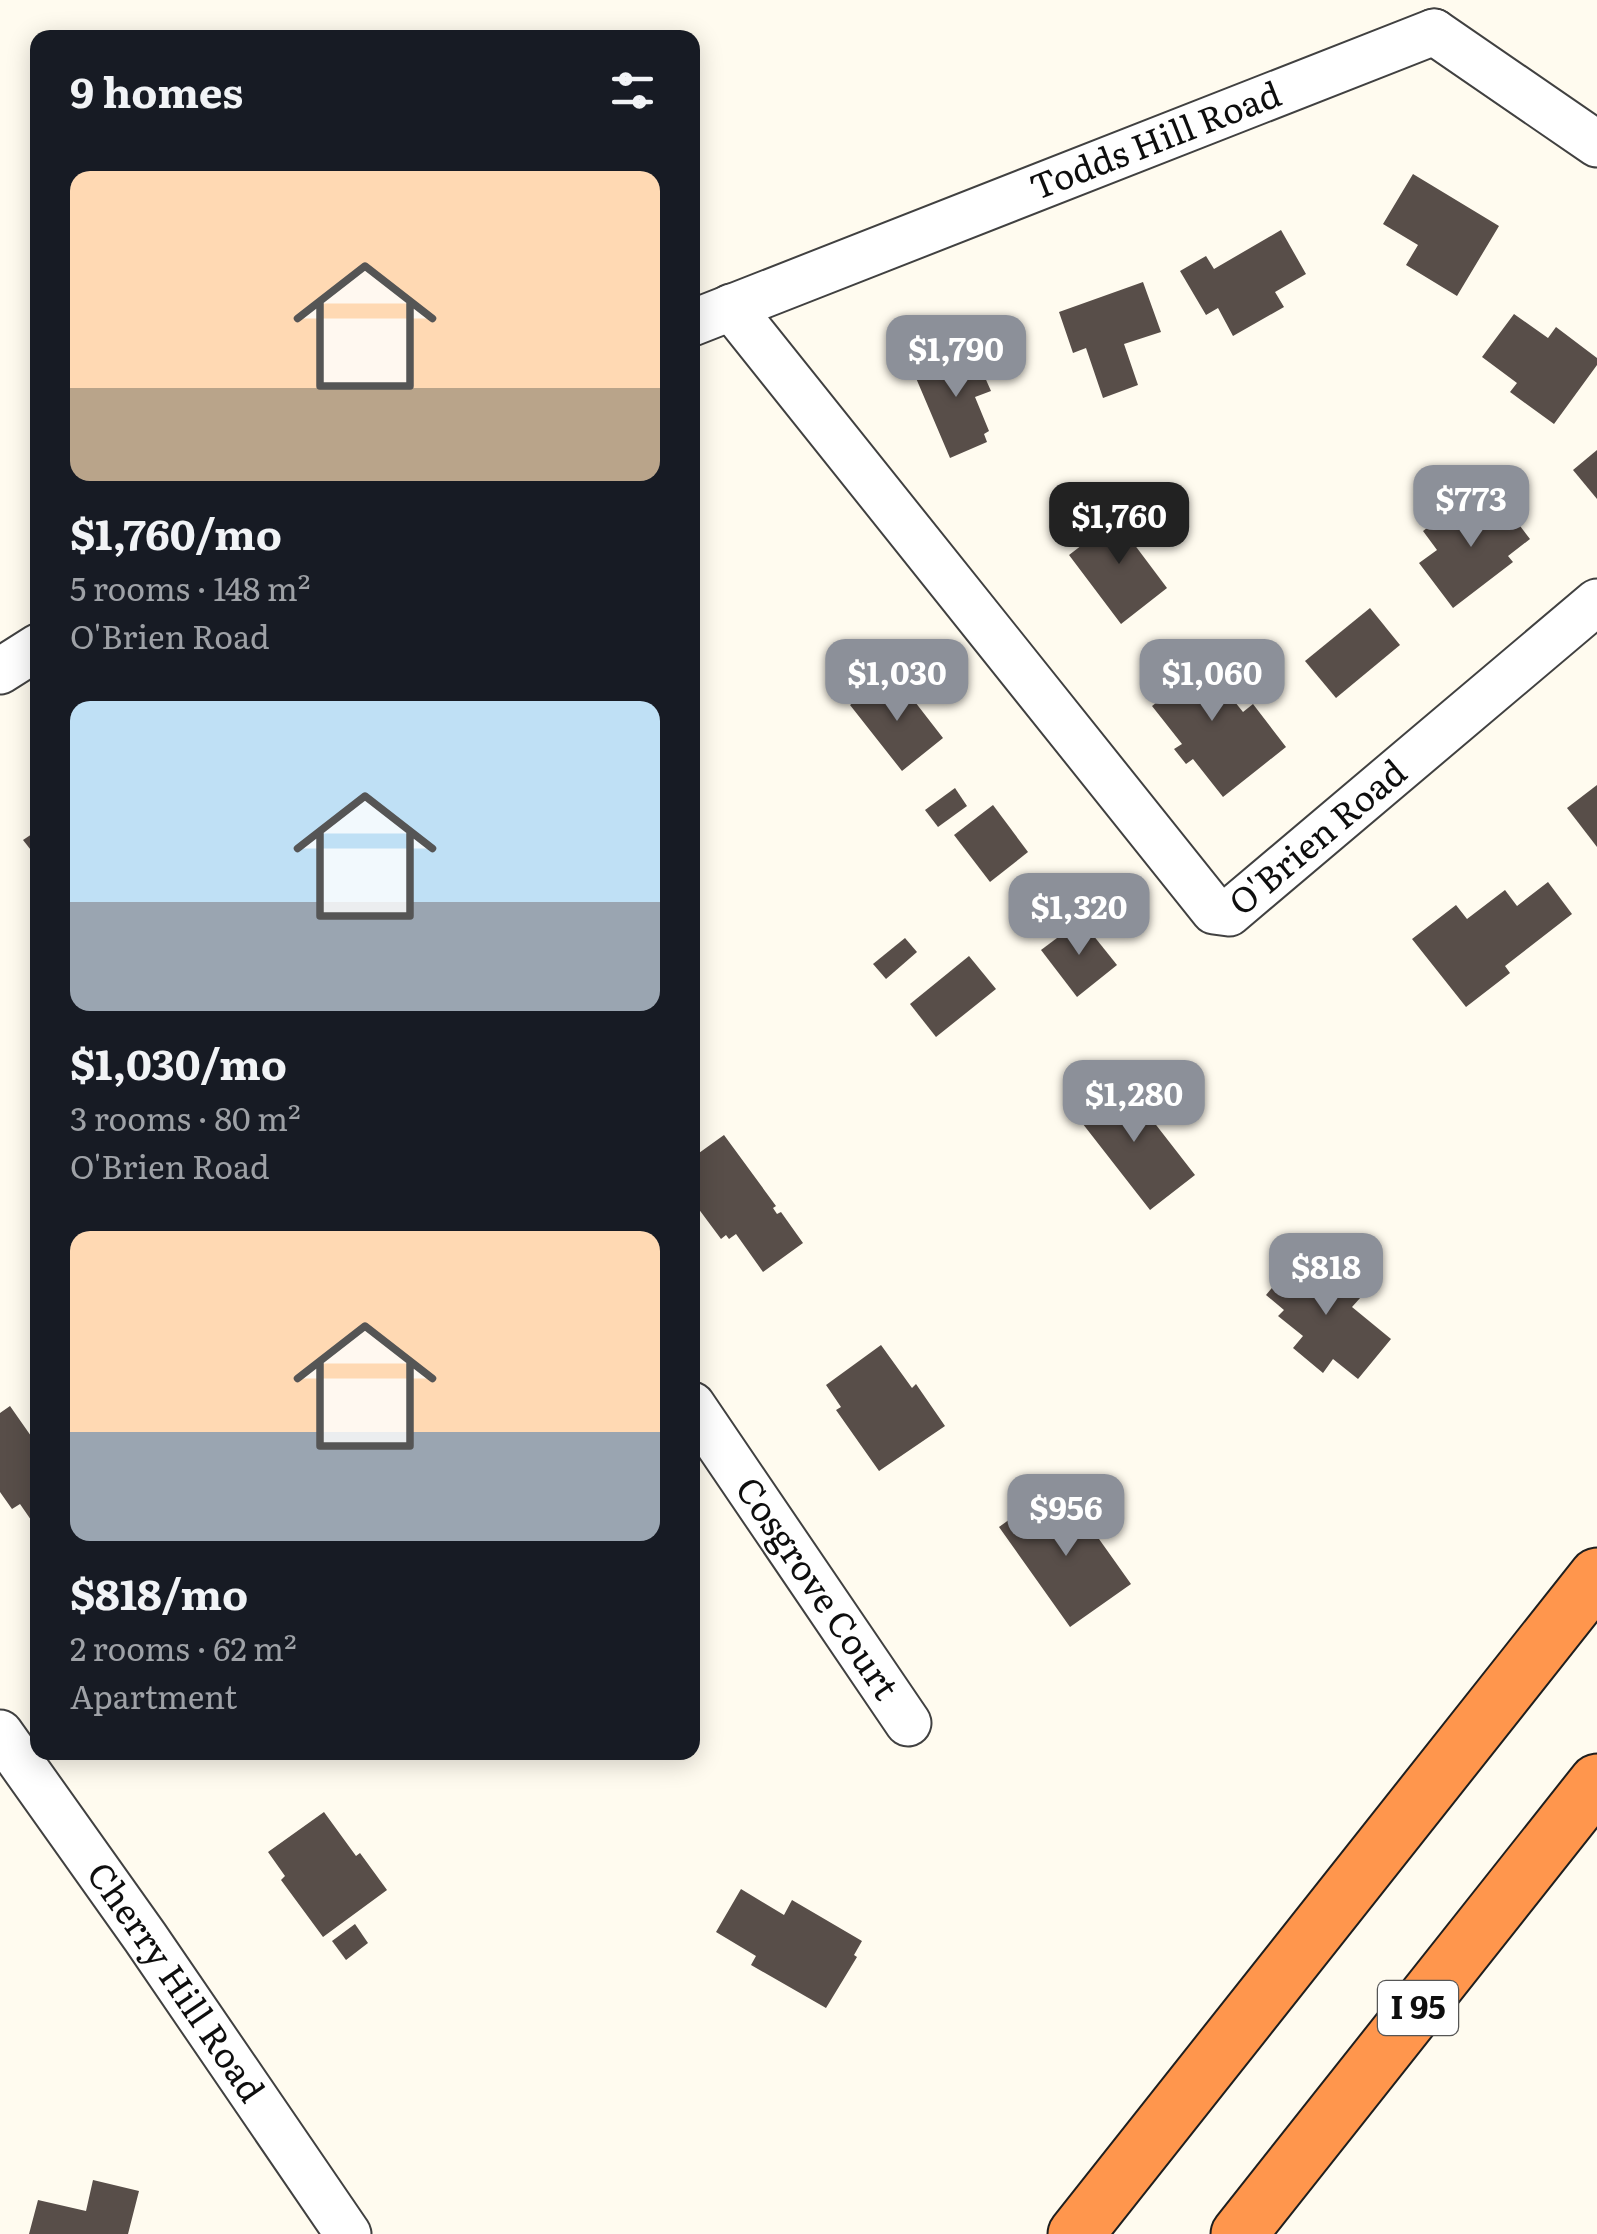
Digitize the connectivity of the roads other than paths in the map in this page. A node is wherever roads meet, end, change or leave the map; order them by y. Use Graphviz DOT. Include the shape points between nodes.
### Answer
graph roads {
  1 [pos="1434,16"];
  2 [pos="1597,144"];
  3 [pos="712,315"];
  4 [pos="1597,602"];
  5 [pos="30,651"];
  6 [pos="0,671"];
  7 [pos="700,1417"];
  8 [pos="1597,1576"];
  9 [pos="908,1722"];
  10 [pos="0,1733"];
  11 [pos="1597,1782"];
  12 [pos="348,2234"];
  13 [pos="1076,2234"];
  14 [pos="1239,2234"];
  1 -- 2 [label="street, Todds Hill Road"];
  1 -- 3 [label="street, Todds Hill Road"];
  3 -- 4 [label="street, O'Brien Road" via="1214,911 1229,914"];
  5 -- 6 [label="street"];
  7 -- 9 [label="street, Cosgrove Court"];
  8 -- 13 [label="highway"];
  10 -- 12 [label="street, Cherry Hill Road"];
  11 -- 14 [label="highway, I 95"];
}
